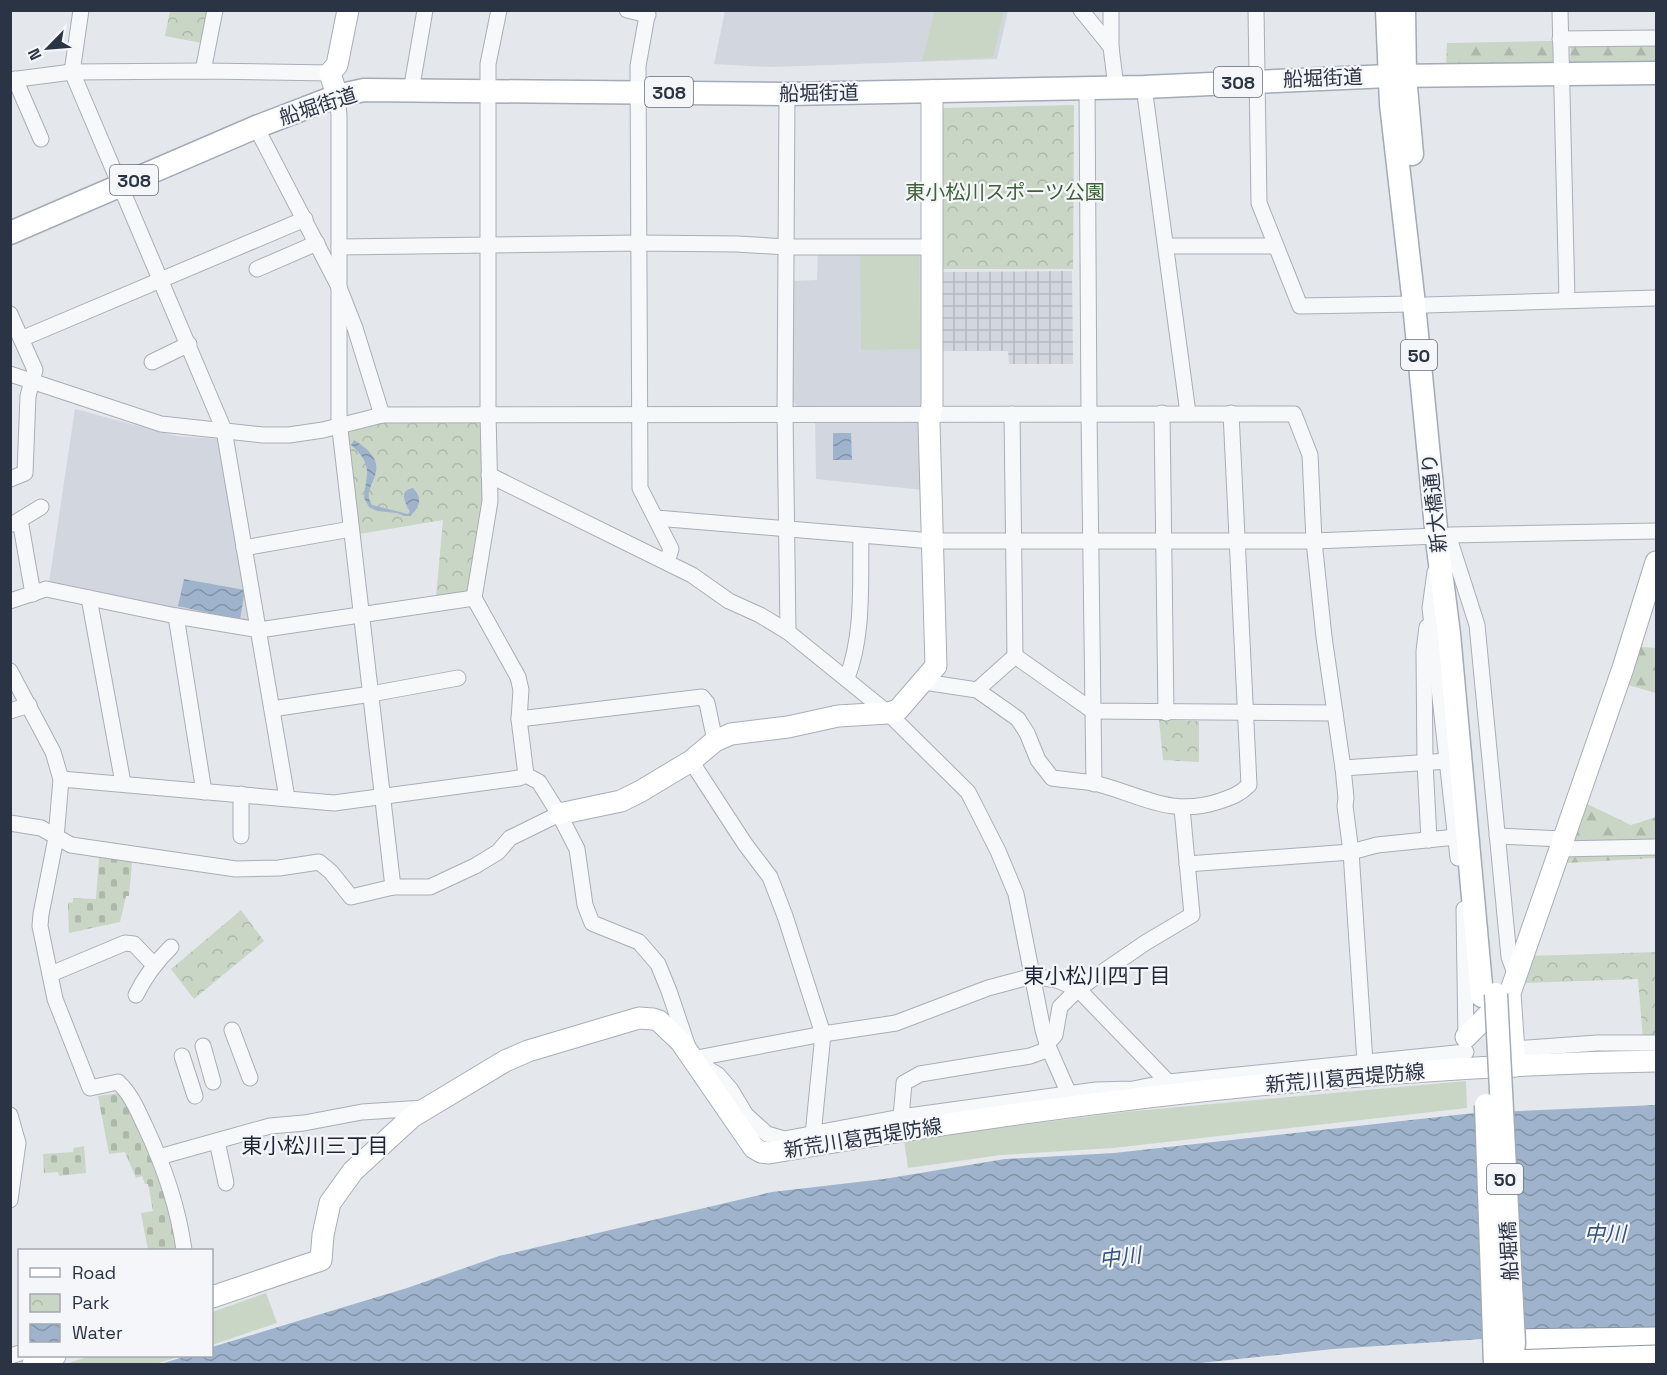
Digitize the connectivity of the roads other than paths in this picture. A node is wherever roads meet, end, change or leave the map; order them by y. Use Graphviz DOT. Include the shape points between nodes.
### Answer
graph roads {
  1 [pos="81,10"];
  2 [pos="215,10"];
  3 [pos="348,10"];
  4 [pos="424,10"];
  5 [pos="499,10"];
  6 [pos="627,10"];
  7 [pos="1081,10"];
  8 [pos="1111,10"];
  9 [pos="1256,10"];
  10 [pos="1387,10"];
  11 [pos="1404,10"];
  12 [pos="1560,10"];
  13 [pos="648,13"];
  14 [pos="1656,38"];
  15 [pos="1560,39"];
  16 [pos="1111,47"];
  17 [pos="203,71"];
  18 [pos="72,72"];
  19 [pos="330,73"];
  20 [pos="1656,73"];
  21 [pos="1561,75"];
  22 [pos="1397,76"];
  23 [pos="13,80"];
  24 [pos="1258,80"];
  25 [pos="1116,87"];
  26 [pos="1144,87"];
  27 [pos="1087,88"];
  28 [pos="411,91"];
  29 [pos="488,91"];
  30 [pos="932,91"];
  31 [pos="638,92"];
  32 [pos="787,94"];
  33 [pos="337,96"];
  34 [pos="256,127"];
  35 [pos="41,139"];
  36 [pos="120,186"];
  37 [pos="305,219"];
  38 [pos="10,233"];
  39 [pos="317,243"];
  40 [pos="638,243"];
  41 [pos="489,246"];
  42 [pos="1166,246"];
  43 [pos="1275,246"];
  44 [pos="339,247"];
  45 [pos="787,247"];
  46 [pos="932,247"];
  47 [pos="257,269"];
  48 [pos="161,281"];
  49 [pos="338,285"];
  50 [pos="1656,298"];
  51 [pos="1567,300"];
  52 [pos="1420,305"];
  53 [pos="10,314"];
  54 [pos="21,339"];
  55 [pos="189,345"];
  56 [pos="152,362"];
  57 [pos="10,374"];
  58 [pos="32,380"];
  59 [pos="488,413"];
  60 [pos="639,413"];
  61 [pos="1162,413"];
  62 [pos="1188,413"];
  63 [pos="1231,413"];
  64 [pos="785,414"];
  65 [pos="930,414"];
  66 [pos="1012,414"];
  67 [pos="1089,414"];
  68 [pos="382,415"];
  69 [pos="339,425"];
  70 [pos="224,430"];
  71 [pos="489,475"];
  72 [pos="10,479"];
  73 [pos="41,507"];
  74 [pos="656,518"];
  75 [pos="15,522"];
  76 [pos="787,529"];
  77 [pos="351,530"];
  78 [pos="1656,531"];
  79 [pos="861,536"];
  80 [pos="1090,541"];
  81 [pos="1164,541"];
  82 [pos="1237,541"];
  83 [pos="1314,541"];
  84 [pos="1444,541"];
  85 [pos="933,542"];
  86 [pos="1014,542"];
  87 [pos="244,548"];
  88 [pos="667,562"];
  89 [pos="1656,562"];
  90 [pos="33,594"];
  91 [pos="89,598"];
  92 [pos="474,598"];
  93 [pos="10,601"];
  94 [pos="1430,608"];
  95 [pos="176,616"];
  96 [pos="362,616"];
  97 [pos="259,630"];
  98 [pos="788,632"];
  99 [pos="1016,656"];
  100 [pos="10,670"];
  101 [pos="458,678"];
  102 [pos="847,678"];
  103 [pos="924,682"];
  104 [pos="977,690"];
  105 [pos="370,694"];
  106 [pos="29,705"];
  107 [pos="272,709"];
  108 [pos="10,711"];
  109 [pos="1093,711"];
  110 [pos="1166,712"];
  111 [pos="888,713"];
  112 [pos="1245,713"];
  113 [pos="1335,713"];
  114 [pos="519,719"];
  115 [pos="715,741"];
  116 [pos="691,761"];
  117 [pos="1448,761"];
  118 [pos="1425,763"];
  119 [pos="1343,768"];
  120 [pos="526,775"];
  121 [pos="61,779"];
  122 [pos="123,783"];
  123 [pos="1094,783"];
  124 [pos="204,792"];
  125 [pos="241,794"];
  126 [pos="384,797"];
  127 [pos="287,798"];
  128 [pos="1182,808"];
  129 [pos="559,814"];
  130 [pos="10,823"];
  131 [pos="242,836"];
  132 [pos="1497,836"];
  133 [pos="1456,837"];
  134 [pos="56,838"];
  135 [pos="1429,840"];
  136 [pos="1561,844"];
  137 [pos="1656,847"];
  138 [pos="1351,852"];
  139 [pos="1187,864"];
  140 [pos="393,887"];
  141 [pos="171,947"];
  142 [pos="154,965"];
  143 [pos="51,974"];
  144 [pos="1033,976"];
  145 [pos="1078,989"];
  146 [pos="1501,990"];
  147 [pos="136,995"];
  148 [pos="232,1030"];
  149 [pos="823,1034"];
  150 [pos="1656,1043"];
  151 [pos="203,1046"];
  152 [pos="1048,1047"];
  153 [pos="1466,1052"];
  154 [pos="182,1056"];
  155 [pos="1514,1058"];
  156 [pos="692,1059"];
  157 [pos="1656,1061"];
  158 [pos="1365,1062"];
  159 [pos="250,1078"];
  160 [pos="213,1082"];
  161 [pos="1168,1082"];
  162 [pos="1069,1094"];
  163 [pos="1133,1094"];
  164 [pos="195,1096"];
  165 [pos="427,1107"];
  166 [pos="10,1115"];
  167 [pos="901,1117"];
  168 [pos="813,1135"];
  169 [pos="217,1141"];
  170 [pos="159,1157"];
  171 [pos="226,1183"];
  172 [pos="10,1200"];
  173 [pos="184,1249"];
  174 [pos="323,1252"];
  175 [pos="213,1286"];
  176 [pos="213,1297"];
  177 [pos="1656,1341"];
  178 [pos="53,1357"];
  179 [pos="1656,1359"];
  180 [pos="1506,1360"];
  181 [pos="33,1365"];
  1 -- 18 [label="street"];
  2 -- 17 [label="street"];
  3 -- 19 [label="main road" via="337,65"];
  4 -- 28 [label="street"];
  5 -- 29 [label="street" via="488,64"];
  6 -- 13 [label="street"];
  7 -- 16 [label="street"];
  8 -- 16 [label="street"];
  9 -- 24 [label="street"];
  10 -- 22 [label="main road, 新大橋通り / 50"];
  11 -- 22 [label="main road, 新大橋通り / 50"];
  12 -- 15 [label="street"];
  13 -- 31 [label="street" via="638,66"];
  14 -- 15 [label="street"];
  15 -- 21 [label="street"];
  16 -- 25 [label="street"];
  17 -- 18 [label="street"];
  17 -- 19 [label="street"];
  18 -- 23 [label="street"];
  18 -- 36 [label="street"];
  19 -- 33 [label="main road"];
  20 -- 21 [label="main road, 船堀街道 / 308"];
  21 -- 22 [label="main road, 船堀街道 / 308"];
  21 -- 51 [label="street"];
  22 -- 24 [label="main road, 船堀街道 / 308"];
  22 -- 52 [label="main road, 新大橋通り / 50"];
  23 -- 35 [label="street"];
  24 -- 26 [label="main road, 船堀街道 / 308"];
  24 -- 43 [label="street" via="1259,204"];
  25 -- 26 [label="main road, 船堀街道 / 308"];
  25 -- 27 [label="main road, 船堀街道 / 308"];
  26 -- 42 [label="street"];
  27 -- 30 [label="main road, 船堀街道 / 308"];
  27 -- 67 [label="street"];
  28 -- 29 [label="main road, 船堀街道 / 308"];
  28 -- 33 [label="main road, 船堀街道 / 308" via="364,90"];
  29 -- 31 [label="main road, 船堀街道 / 308"];
  29 -- 41 [label="street"];
  30 -- 32 [label="main road, 船堀街道 / 308"];
  30 -- 46 [label="main road"];
  31 -- 32 [label="main road, 船堀街道 / 308"];
  31 -- 40 [label="street"];
  32 -- 45 [label="street"];
  33 -- 34 [label="main road, 船堀街道 / 308"];
  33 -- 44 [label="street"];
  34 -- 36 [label="main road, 船堀街道 / 308"];
  34 -- 37 [label="street"];
  36 -- 38 [label="main road, 船堀街道 / 308"];
  36 -- 48 [label="street"];
  37 -- 39 [label="street"];
  37 -- 48 [label="street"];
  39 -- 47 [label="street"];
  39 -- 49 [label="street"];
  40 -- 41 [label="street"];
  40 -- 45 [label="street"];
  40 -- 60 [label="street"];
  41 -- 44 [label="street"];
  41 -- 59 [label="street"];
  42 -- 43 [label="street"];
  42 -- 62 [label="street"];
  43 -- 52 [label="street" via="1300,306"];
  44 -- 49 [label="street"];
  45 -- 46 [label="street"];
  45 -- 64 [label="street"];
  46 -- 65 [label="main road"];
  48 -- 54 [label="street"];
  48 -- 55 [label="street"];
  49 -- 68 [label="street"];
  49 -- 69 [label="street"];
  50 -- 51 [label="street"];
  51 -- 52 [label="street"];
  52 -- 84 [label="main road, 新大橋通り / 50"];
  53 -- 54 [label="street"];
  54 -- 58 [label="street" via="35,370"];
  55 -- 56 [label="street"];
  55 -- 70 [label="street"];
  57 -- 58 [label="street"];
  58 -- 70 [label="street" via="161,424"];
  58 -- 72 [label="street" via="25,473"];
  59 -- 60 [label="street"];
  59 -- 68 [label="street"];
  59 -- 71 [label="street"];
  60 -- 64 [label="street"];
  60 -- 74 [label="street" via="640,489"];
  61 -- 62 [label="street"];
  61 -- 67 [label="street"];
  61 -- 81 [label="street"];
  62 -- 63 [label="street"];
  63 -- 82 [label="street"];
  63 -- 83 [label="street" via="1294,414 1310,454"];
  64 -- 65 [label="street"];
  64 -- 76 [label="street"];
  65 -- 66 [label="street"];
  65 -- 85 [label="main road"];
  66 -- 67 [label="street"];
  66 -- 86 [label="street"];
  67 -- 80 [label="street"];
  68 -- 69 [label="street"];
  69 -- 70 [label="street" via="289,435"];
  69 -- 77 [label="street"];
  70 -- 87 [label="street"];
  71 -- 88 [label="street"];
  71 -- 92 [label="street" via="490,501"];
  73 -- 75 [label="street"];
  74 -- 76 [label="street"];
  74 -- 88 [label="street" via="672,549"];
  75 -- 90 [label="street"];
  76 -- 79 [label="street"];
  76 -- 98 [label="street"];
  77 -- 87 [label="street"];
  77 -- 96 [label="street"];
  78 -- 84 [label="street"];
  79 -- 85 [label="street"];
  79 -- 102 [label="street" via="860,622"];
  80 -- 81 [label="street"];
  80 -- 86 [label="street"];
  80 -- 109 [label="street"];
  81 -- 82 [label="street"];
  81 -- 110 [label="street"];
  82 -- 83 [label="street"];
  82 -- 112 [label="street"];
  83 -- 84 [label="street"];
  83 -- 113 [label="street"];
  84 -- 94 [label="street"];
  84 -- 132 [label="street" via="1477,626"];
  84 -- 146 [label="main road, 新大橋通り / 50"];
  85 -- 86 [label="street"];
  85 -- 103 [label="main road" via="936,666"];
  86 -- 99 [label="street"];
  87 -- 97 [label="street"];
  88 -- 98 [label="street"];
  89 -- 136 [label="main road"];
  90 -- 91 [label="street" via="46,589"];
  90 -- 93 [label="street"];
  91 -- 95 [label="street"];
  91 -- 122 [label="street"];
  92 -- 96 [label="street"];
  92 -- 114 [label="street" via="518,677"];
  94 -- 117 [label="street"];
  94 -- 118 [label="street" via="1424,651"];
  95 -- 97 [label="street"];
  95 -- 124 [label="street"];
  96 -- 97 [label="street"];
  96 -- 105 [label="street"];
  97 -- 107 [label="street"];
  98 -- 102 [label="street"];
  99 -- 104 [label="street"];
  99 -- 109 [label="street"];
  100 -- 106 [label="street"];
  101 -- 105 [label="street"];
  102 -- 111 [label="street"];
  103 -- 104 [label="street"];
  103 -- 111 [label="main road" via="898,710"];
  104 -- 123 [label="street" via="1017,719 1052,778"];
  105 -- 107 [label="street"];
  105 -- 126 [label="street"];
  106 -- 108 [label="street"];
  106 -- 121 [label="street" via="53,752"];
  107 -- 127 [label="street"];
  109 -- 110 [label="street"];
  109 -- 123 [label="street"];
  110 -- 112 [label="street"];
  111 -- 115 [label="main road" via="838,716 731,734"];
  111 -- 144 [label="street" via="968,792 1016,894"];
  112 -- 113 [label="street"];
  112 -- 128 [label="street" via="1249,785 1240,794"];
  113 -- 119 [label="street"];
  114 -- 115 [label="street" via="702,697 707,703"];
  114 -- 120 [label="street"];
  115 -- 116 [label="main road"];
  116 -- 129 [label="main road" via="621,801"];
  116 -- 149 [label="street" via="770,877"];
  117 -- 118 [label="street"];
  117 -- 133 [label="street"];
  118 -- 119 [label="street"];
  118 -- 135 [label="street"];
  119 -- 138 [label="street"];
  120 -- 126 [label="street"];
  120 -- 129 [label="street" via="539,782"];
  121 -- 122 [label="street"];
  121 -- 134 [label="street"];
  122 -- 124 [label="street"];
  123 -- 128 [label="street" via="1146,801"];
  124 -- 125 [label="street"];
  125 -- 127 [label="street"];
  125 -- 131 [label="street"];
  126 -- 127 [label="street" via="334,803"];
  126 -- 140 [label="street"];
  128 -- 139 [label="street"];
  129 -- 140 [label="street" via="510,838 498,852 475,866 430,887"];
  129 -- 156 [label="street" via="577,849 585,905 592,923 639,942 658,964"];
  130 -- 134 [label="street" via="40,828"];
  132 -- 136 [label="street"];
  132 -- 146 [label="street" via="1509,957"];
  133 -- 135 [label="street"];
  133 -- 153 [label="street" via="1464,905"];
  134 -- 140 [label="street" via="71,844 236,869 319,862 351,897"];
  134 -- 143 [label="street" via="40,914"];
  135 -- 138 [label="street"];
  136 -- 137 [label="street"];
  136 -- 146 [label="main road"];
  138 -- 139 [label="street"];
  138 -- 158 [label="street"];
  139 -- 145 [label="street" via="1192,915"];
  141 -- 142 [label="street"];
  142 -- 143 [label="street" via="134,944 124,943"];
  142 -- 147 [label="street"];
  143 -- 170 [label="street" via="55,999 90,1088 118,1082 129,1092"];
  144 -- 145 [label="street"];
  144 -- 149 [label="street" via="988,988 896,1023"];
  144 -- 152 [label="street"];
  145 -- 152 [label="street" via="1060,1007 1055,1035"];
  145 -- 161 [label="street"];
  146 -- 153 [label="main road"];
  146 -- 155 [label="main road"];
  146 -- 180 [label="main road, 船堀橋 / 50, bridge"];
  148 -- 159 [label="street"];
  149 -- 156 [label="street"];
  149 -- 168 [label="street"];
  150 -- 155 [label="street" via="1597,1043"];
  151 -- 160 [label="street"];
  152 -- 162 [label="street"];
  152 -- 167 [label="street" via="1030,1056 920,1074 904,1083"];
  153 -- 155 [label="main road, 新荒川葛西堤防線"];
  153 -- 158 [label="street"];
  153 -- 163 [label="main road, 新荒川葛西堤防線" via="1270,1084"];
  154 -- 164 [label="street"];
  155 -- 157 [label="main road, 新荒川葛西堤防線"];
  156 -- 163 [label="main road, 新荒川葛西堤防線" via="749,1142 769,1153"];
  156 -- 165 [label="main road, 新荒川葛西堤防線" via="659,1021 639,1018 528,1051"];
  156 -- 168 [label="street" via="718,1076 746,1115 767,1134 784,1139"];
  158 -- 161 [label="street"];
  161 -- 163 [label="street"];
  162 -- 163 [label="street" via="1096,1090"];
  162 -- 167 [label="street"];
  165 -- 169 [label="street" via="270,1126"];
  165 -- 174 [label="main road, 新荒川葛西堤防線" via="398,1128 338,1190 326,1217"];
  166 -- 172 [label="street" via="18,1143"];
  167 -- 168 [label="street"];
  169 -- 170 [label="street"];
  169 -- 171 [label="street"];
  170 -- 173 [label="street" via="180,1222"];
  174 -- 175 [label="street"];
  174 -- 176 [label="main road" via="321,1260"];
  177 -- 180 [label="highway"];
  178 -- 181 [label="main road"];
  179 -- 180 [label="highway, bridge"];
}
